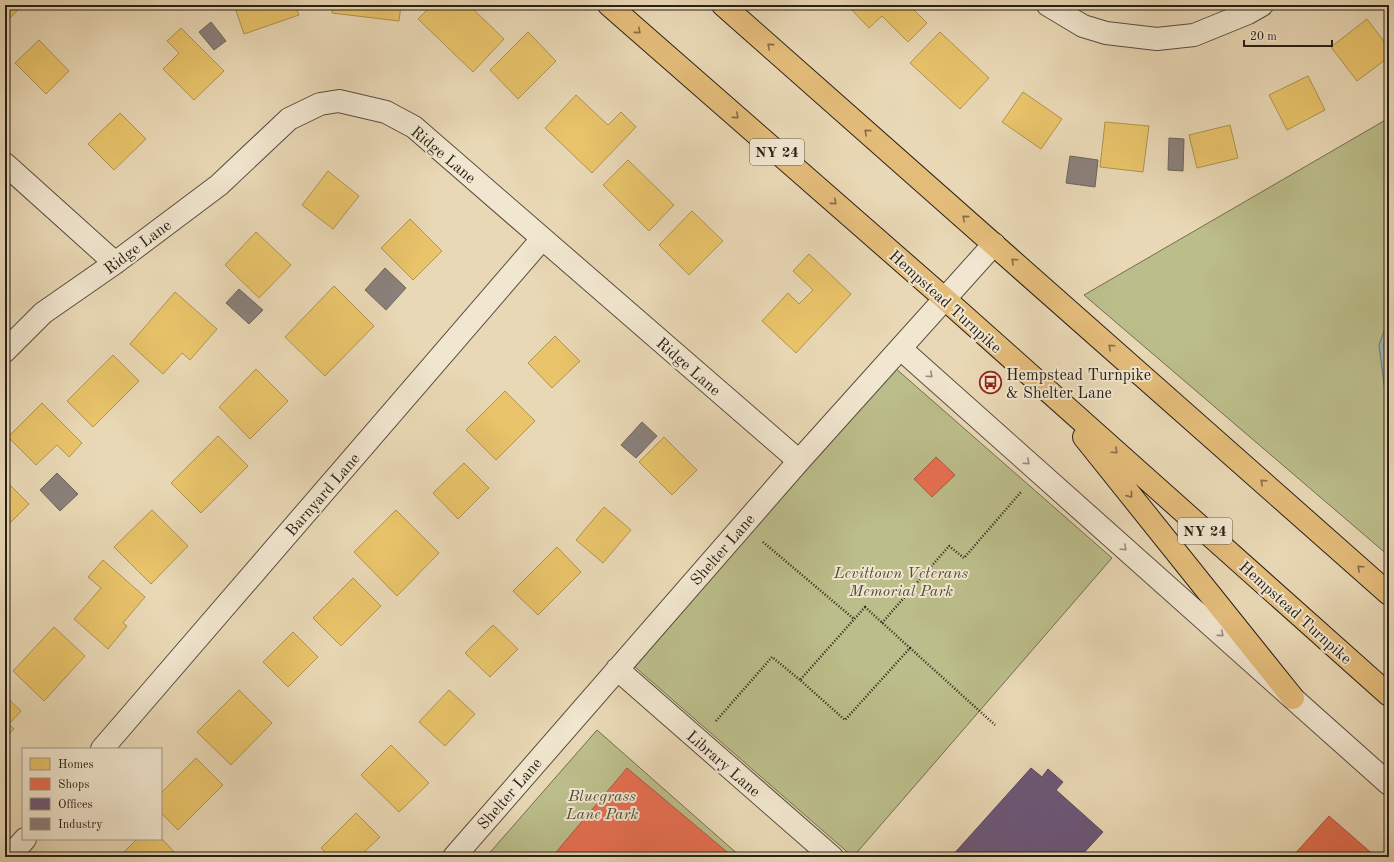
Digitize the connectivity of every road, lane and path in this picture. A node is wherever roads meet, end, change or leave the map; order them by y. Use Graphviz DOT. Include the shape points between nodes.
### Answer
graph roads {
  1 [pos="609,5"];
  2 [pos="723,5"];
  3 [pos="1048,5"];
  4 [pos="1262,5"];
  5 [pos="5,164"];
  6 [pos="542,239"];
  7 [pos="994,244"];
  8 [pos="115,263"];
  9 [pos="945,299"];
  10 [pos="900,350"];
  11 [pos="5,351"];
  12 [pos="1044,388"];
  13 [pos="799,461"];
  14 [pos="1039,472"];
  15 [pos="743,525"];
  16 [pos="1389,594"];
  17 [pos="854,619"];
  18 [pos="882,623"];
  19 [pos="910,648"];
  20 [pos="617,669"];
  21 [pos="800,680"];
  22 [pos="1389,695"];
  23 [pos="1294,698"];
  24 [pos="996,725"];
  25 [pos="698,740"];
  26 [pos="103,748"];
  27 [pos="1389,784"];
  28 [pos="23,840"];
  29 [pos="9,857"];
  30 [pos="454,857"];
  31 [pos="832,857"];
  1 -- 9 [label="main road, Hempstead Turnpike / NY 24, one-way"];
  7 -- 2 [label="main road, one-way"];
  3 -- 4 [label="street" via="1083,26 1106,33 1157,39 1194,35"];
  5 -- 8 [label="street"];
  6 -- 8 [label="street, Ridge Lane" via="414,127 386,112 339,101 320,104 289,119 219,185"];
  6 -- 13 [label="street, Ridge Lane"];
  6 -- 26 [label="street, Barnyard Lane"];
  7 -- 9 [label="street, Shelter Lane"];
  16 -- 7 [label="main road, one-way"];
  8 -- 11 [label="street, Ridge Lane" via="43,313"];
  9 -- 10 [label="street, Shelter Lane"];
  9 -- 12 [label="main road, Hempstead Turnpike / NY 24"];
  10 -- 13 [label="street, Shelter Lane"];
  10 -- 14 [label="street, one-way"];
  12 -- 22 [label="main road, Hempstead Turnpike / NY 24, one-way"];
  12 -- 23 [label="main road, one-way"];
  13 -- 15 [label="street, Shelter Lane"];
  14 -- 18 [label="path" via="964,558 949,546"];
  14 -- 23 [label="street, one-way"];
  15 -- 17 [label="path"];
  15 -- 20 [label="street, Shelter Lane"];
  17 -- 18 [label="path" via="865,608"];
  17 -- 21 [label="path"];
  18 -- 19 [label="path"];
  19 -- 21 [label="path" via="845,720"];
  19 -- 24 [label="path"];
  20 -- 25 [label="street, Library Lane"];
  20 -- 30 [label="street, Shelter Lane"];
  21 -- 25 [label="path" via="772,657"];
  23 -- 27 [label="street"];
  25 -- 31 [label="street, Library Lane"];
  28 -- 29 [label="street"];
}
